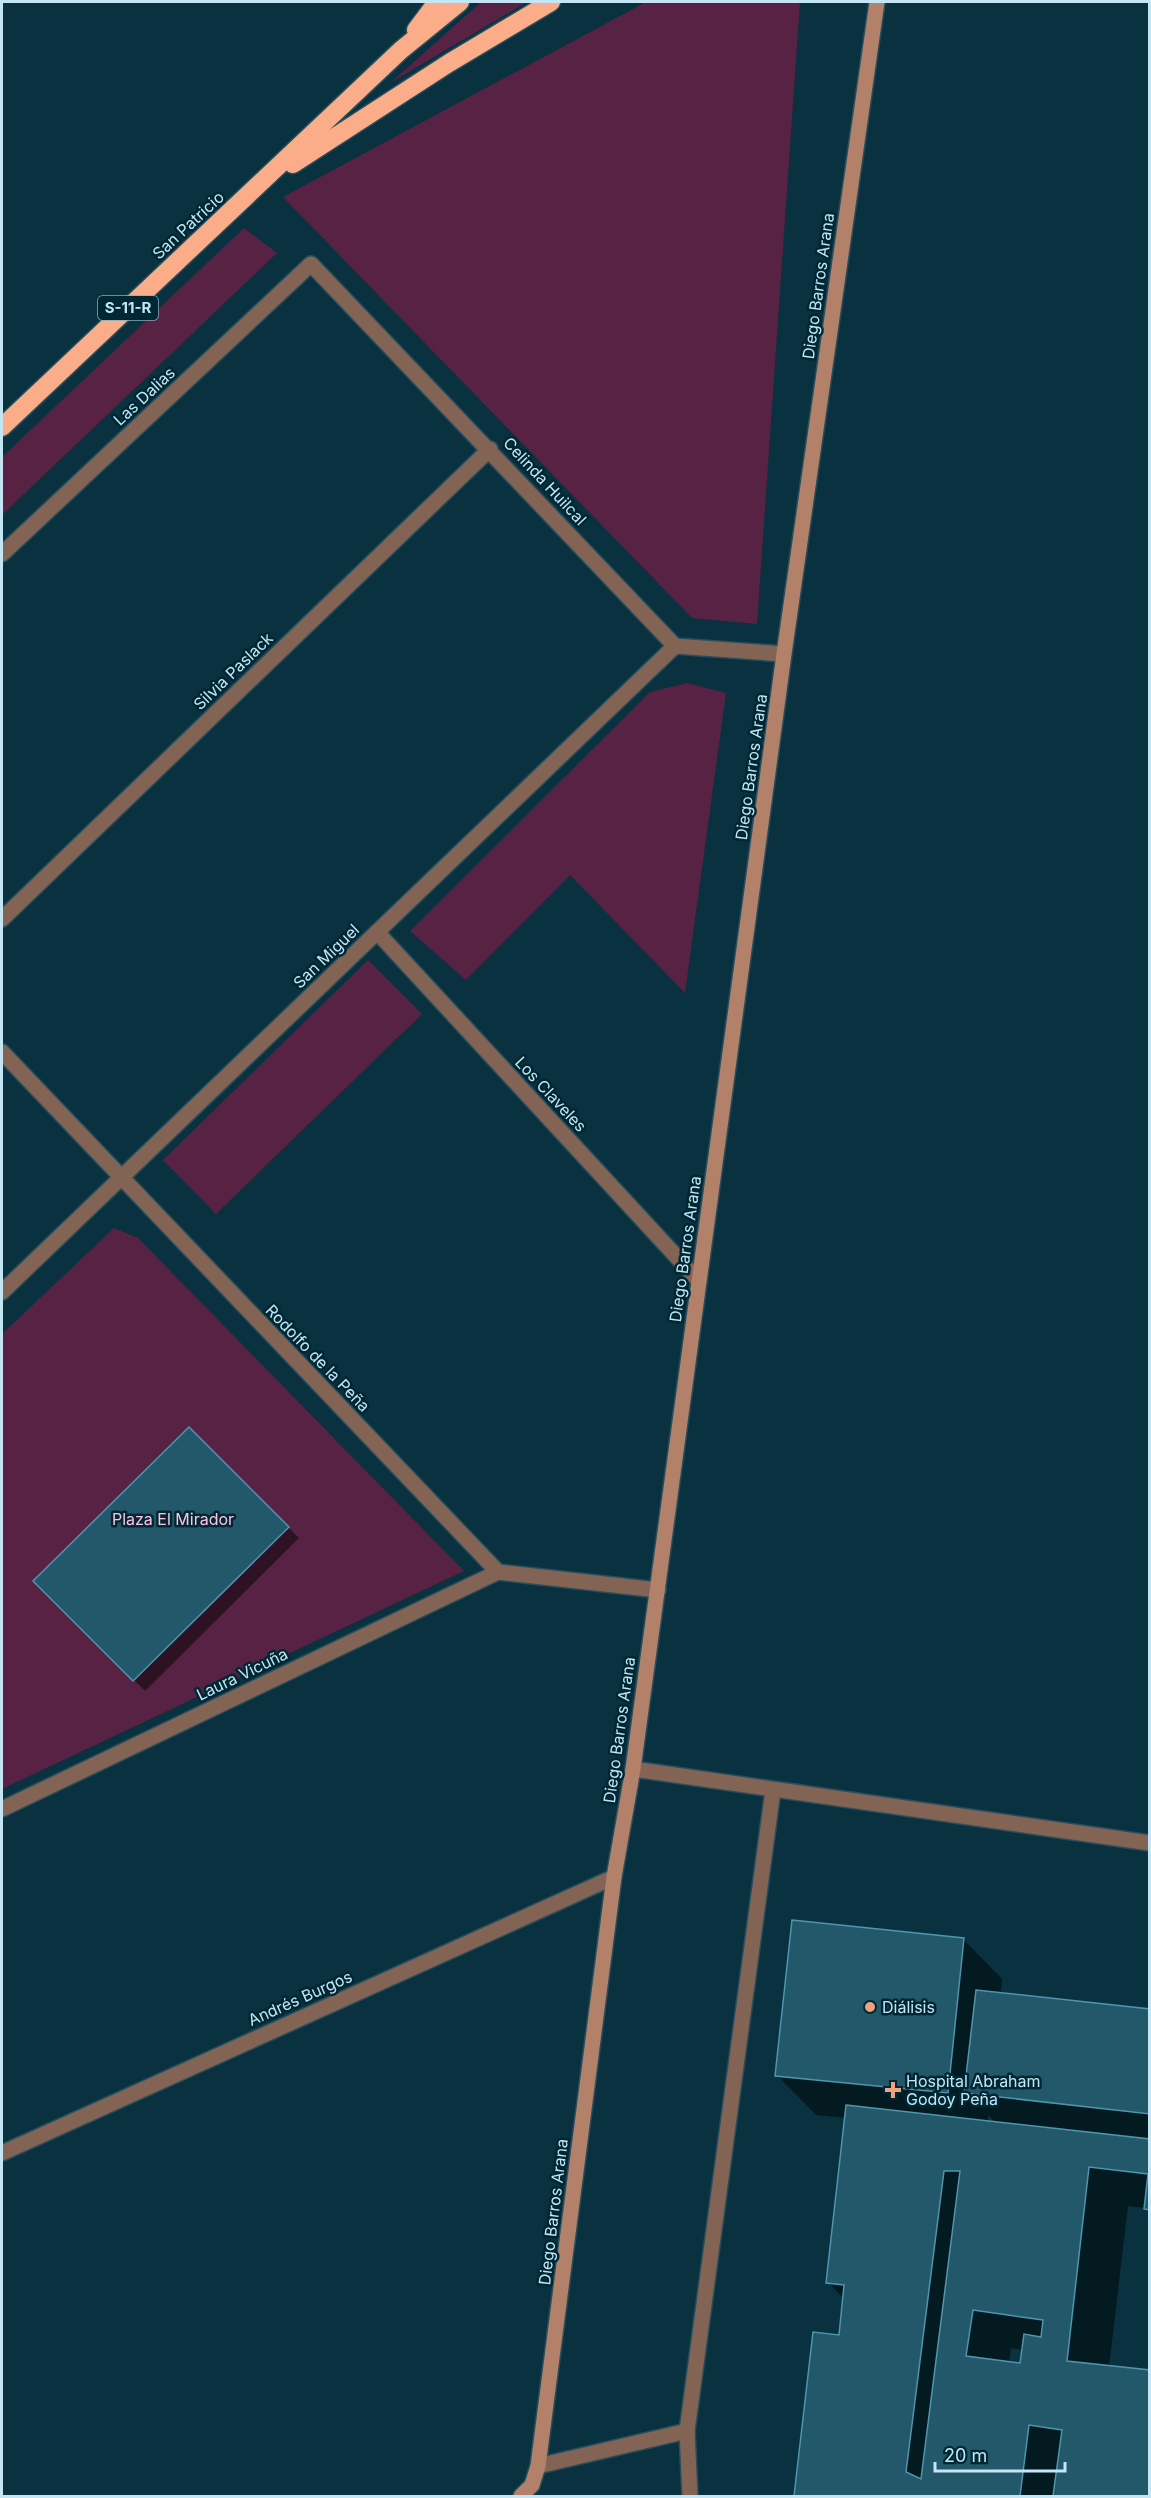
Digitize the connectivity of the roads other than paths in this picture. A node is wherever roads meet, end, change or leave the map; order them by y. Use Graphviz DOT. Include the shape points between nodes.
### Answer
graph roads {
  1 [pos="436,2"];
  2 [pos="460,2"];
  3 [pos="551,2"];
  4 [pos="877,2"];
  5 [pos="401,50"];
  6 [pos="254,189"];
  7 [pos="311,264"];
  8 [pos="2,427"];
  9 [pos="490,449"];
  10 [pos="2,554"];
  11 [pos="675,646"];
  12 [pos="784,654"];
  13 [pos="2,919"];
  14 [pos="376,932"];
  15 [pos="2,1052"];
  16 [pos="121,1178"];
  17 [pos="699,1281"];
  18 [pos="2,1292"];
  19 [pos="498,1572"];
  20 [pos="658,1590"];
  21 [pos="633,1769"];
  22 [pos="773,1790"];
  23 [pos="2,1809"];
  24 [pos="1149,1843"];
  25 [pos="614,1877"];
  26 [pos="2,2153"];
  27 [pos="687,2431"];
  28 [pos="538,2466"];
  29 [pos="531,2493"];
  30 [pos="690,2496"];
  1 -- 5 [label="highway, S-11-R"];
  2 -- 5 [label="highway, S-11-R"];
  3 -- 6 [label="highway"];
  4 -- 12 [label="street, Diego Barros Arana"];
  5 -- 6 [label="highway, San Patricio / S-11-R"];
  6 -- 8 [label="highway, San Patricio / S-11-R"];
  7 -- 9 [label="street, Celinda Huilcal"];
  7 -- 10 [label="street, Las Dalias"];
  9 -- 11 [label="street, Celinda Huilcal"];
  9 -- 13 [label="street, Silvia Paslack"];
  11 -- 12 [label="street"];
  11 -- 14 [label="street, San Miguel"];
  12 -- 17 [label="street, Diego Barros Arana"];
  14 -- 16 [label="street, San Miguel"];
  14 -- 17 [label="street, Los Claveles"];
  15 -- 16 [label="street, Rodolfo de la Peña"];
  16 -- 18 [label="street, San Miguel"];
  16 -- 19 [label="street, Rodolfo de la Peña"];
  17 -- 20 [label="street, Diego Barros Arana"];
  19 -- 20 [label="street"];
  19 -- 23 [label="street, Laura Vicuña"];
  20 -- 21 [label="street, Diego Barros Arana"];
  21 -- 22 [label="street"];
  21 -- 25 [label="street, Diego Barros Arana"];
  22 -- 24 [label="street"];
  22 -- 27 [label="street"];
  25 -- 26 [label="street, Andrés Burgos"];
  25 -- 28 [label="street, Diego Barros Arana"];
  27 -- 28 [label="street"];
  27 -- 30 [label="street"];
  28 -- 29 [label="street, Diego Barros Arana"];
}
